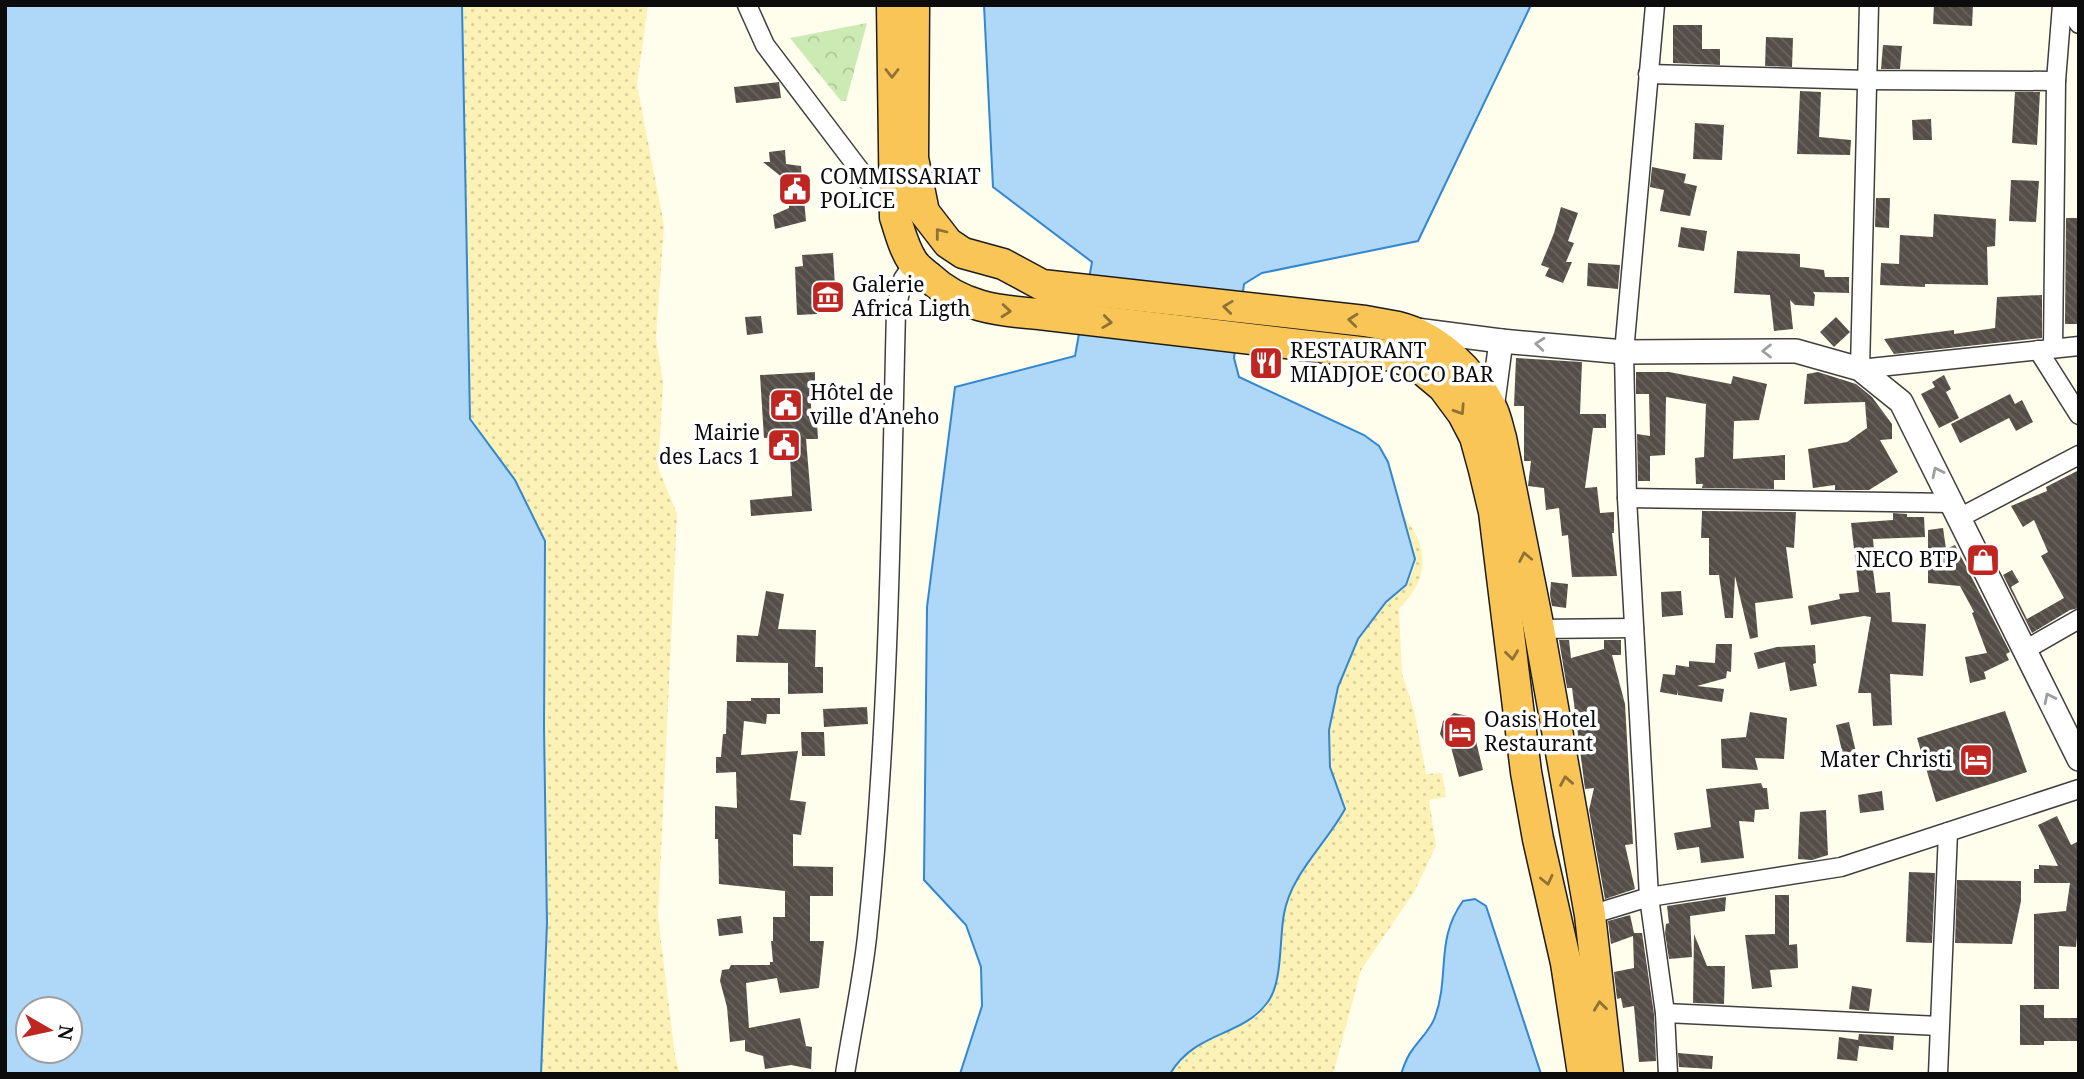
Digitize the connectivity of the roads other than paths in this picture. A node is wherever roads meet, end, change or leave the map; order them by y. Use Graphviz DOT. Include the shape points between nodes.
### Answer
graph roads {
  1 [pos="747,5"];
  2 [pos="892,5"];
  3 [pos="914,5"];
  4 [pos="1655,5"];
  5 [pos="1868,5"];
  6 [pos="2064,5"];
  7 [pos="2079,24"];
  8 [pos="1648,74"];
  9 [pos="1867,80"];
  10 [pos="2056,81"];
  11 [pos="895,217"];
  12 [pos="914,263"];
  13 [pos="1041,300"];
  14 [pos="1400,328"];
  15 [pos="1501,341"];
  16 [pos="2079,346"];
  17 [pos="2046,349"];
  18 [pos="1624,352"];
  19 [pos="1860,369"];
  20 [pos="1492,409"];
  21 [pos="2079,415"];
  22 [pos="2079,455"];
  23 [pos="1627,498"];
  24 [pos="1955,510"];
  25 [pos="2079,620"];
  26 [pos="1634,628"];
  27 [pos="1539,629"];
  28 [pos="2025,650"];
  29 [pos="2079,760"];
  30 [pos="2079,789"];
  31 [pos="1948,832"];
  32 [pos="1649,897"];
  33 [pos="1590,915"];
  34 [pos="1665,1013"];
  35 [pos="1940,1026"];
  36 [pos="845,1074"];
  37 [pos="1583,1074"];
  38 [pos="1608,1074"];
  39 [pos="1668,1074"];
  40 [pos="1938,1074"];
  1 -- 11 [label="street" via="765,45"];
  2 -- 11 [label="highway, one-way"];
  13 -- 3 [label="highway, one-way" via="1003,264 963,253 948,243 924,212 914,158"];
  4 -- 8 [label="street"];
  5 -- 9 [label="street"];
  6 -- 7 [label="street"];
  6 -- 10 [label="street"];
  8 -- 9 [label="street"];
  8 -- 18 [label="street"];
  9 -- 10 [label="street"];
  9 -- 19 [label="street"];
  10 -- 17 [label="street"];
  11 -- 12 [label="highway"];
  12 -- 13 [label="highway, one-way" via="947,293 967,303 998,311"];
  12 -- 36 [label="street" via="904,279 896,310 889,593 878,791 867,939"];
  14 -- 13 [label="highway, one-way" via="1296,314"];
  13 -- 37 [label="highway, one-way" via="1292,345 1395,356 1418,366 1443,387 1464,414 1475,437 1494,512 1526,772 1566,963"];
  14 -- 15 [label="street"];
  14 -- 20 [label="highway" via="1435,344 1458,362"];
  18 -- 15 [label="street, one-way"];
  15 -- 20 [label="street"];
  16 -- 17 [label="street"];
  17 -- 19 [label="street"];
  17 -- 21 [label="street"];
  19 -- 18 [label="street, one-way" via="1797,351"];
  18 -- 23 [label="street"];
  24 -- 19 [label="street, one-way" via="1901,402"];
  27 -- 20 [label="highway, one-way" via="1508,464"];
  22 -- 24 [label="street"];
  23 -- 24 [label="street"];
  23 -- 26 [label="street"];
  24 -- 28 [label="street"];
  25 -- 28 [label="street"];
  26 -- 27 [label="street"];
  26 -- 32 [label="street"];
  33 -- 27 [label="highway, one-way"];
  29 -- 28 [label="street, one-way"];
  30 -- 31 [label="street"];
  31 -- 32 [label="street" via="1841,867"];
  31 -- 35 [label="street"];
  32 -- 33 [label="street"];
  32 -- 34 [label="street"];
  38 -- 33 [label="highway, one-way"];
  34 -- 35 [label="street"];
  34 -- 39 [label="street"];
  35 -- 40 [label="street"];
}
